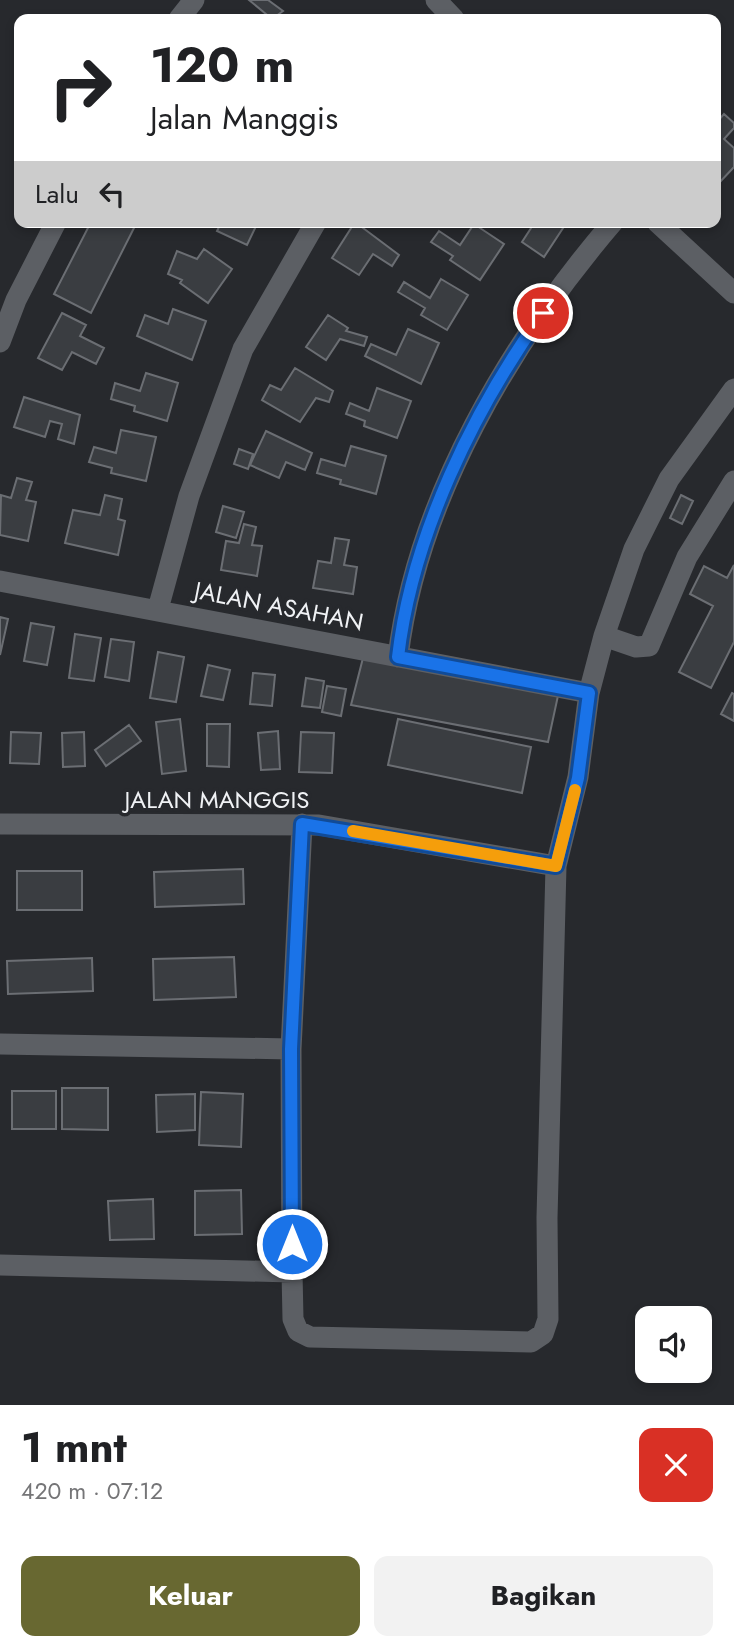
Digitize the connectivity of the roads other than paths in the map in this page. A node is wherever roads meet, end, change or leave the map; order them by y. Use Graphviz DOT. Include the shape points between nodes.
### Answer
graph roads {
  1 [pos="194,0"];
  2 [pos="436,0"];
  3 [pos="183,14"];
  4 [pos="449,14"];
  5 [pos="53,228"];
  6 [pos="313,228"];
  7 [pos="607,228"];
  8 [pos="664,228"];
  9 [pos="734,293"];
  10 [pos="0,342"];
  11 [pos="734,389"];
  12 [pos="734,481"];
  13 [pos="0,580"];
  14 [pos="158,609"];
  15 [pos="604,635"];
  16 [pos="398,657"];
  17 [pos="589,693"];
  18 [pos="0,824"];
  19 [pos="302,824"];
  20 [pos="556,866"];
  21 [pos="0,1044"];
  22 [pos="291,1049"];
  23 [pos="0,1265"];
  24 [pos="292,1272"];
  1 -- 3 [label="street"];
  2 -- 4 [label="street"];
  5 -- 10 [label="street"];
  6 -- 14 [label="street" via="243,348 189,496"];
  7 -- 16 [label="street" via="529,332 487,400 451,473 410,592"];
  8 -- 9 [label="street"];
  11 -- 15 [label="street" via="669,480 634,549"];
  12 -- 15 [label="street" via="687,557 649,646 636,648"];
  13 -- 14 [label="street, JALAN ASAHAN"];
  14 -- 16 [label="street, JALAN ASAHAN"];
  15 -- 17 [label="street"];
  16 -- 17 [label="street, JALAN ASAHAN"];
  17 -- 20 [label="street" via="578,778"];
  18 -- 19 [label="street, JALAN MANGGIS"];
  19 -- 20 [label="street, JALAN MANGGIS"];
  19 -- 22 [label="street"];
  20 -- 24 [label="street" via="548,1319 543,1334 531,1342 310,1337 298,1331 293,1319"];
  21 -- 22 [label="street"];
  22 -- 24 [label="street"];
  23 -- 24 [label="street"];
}
